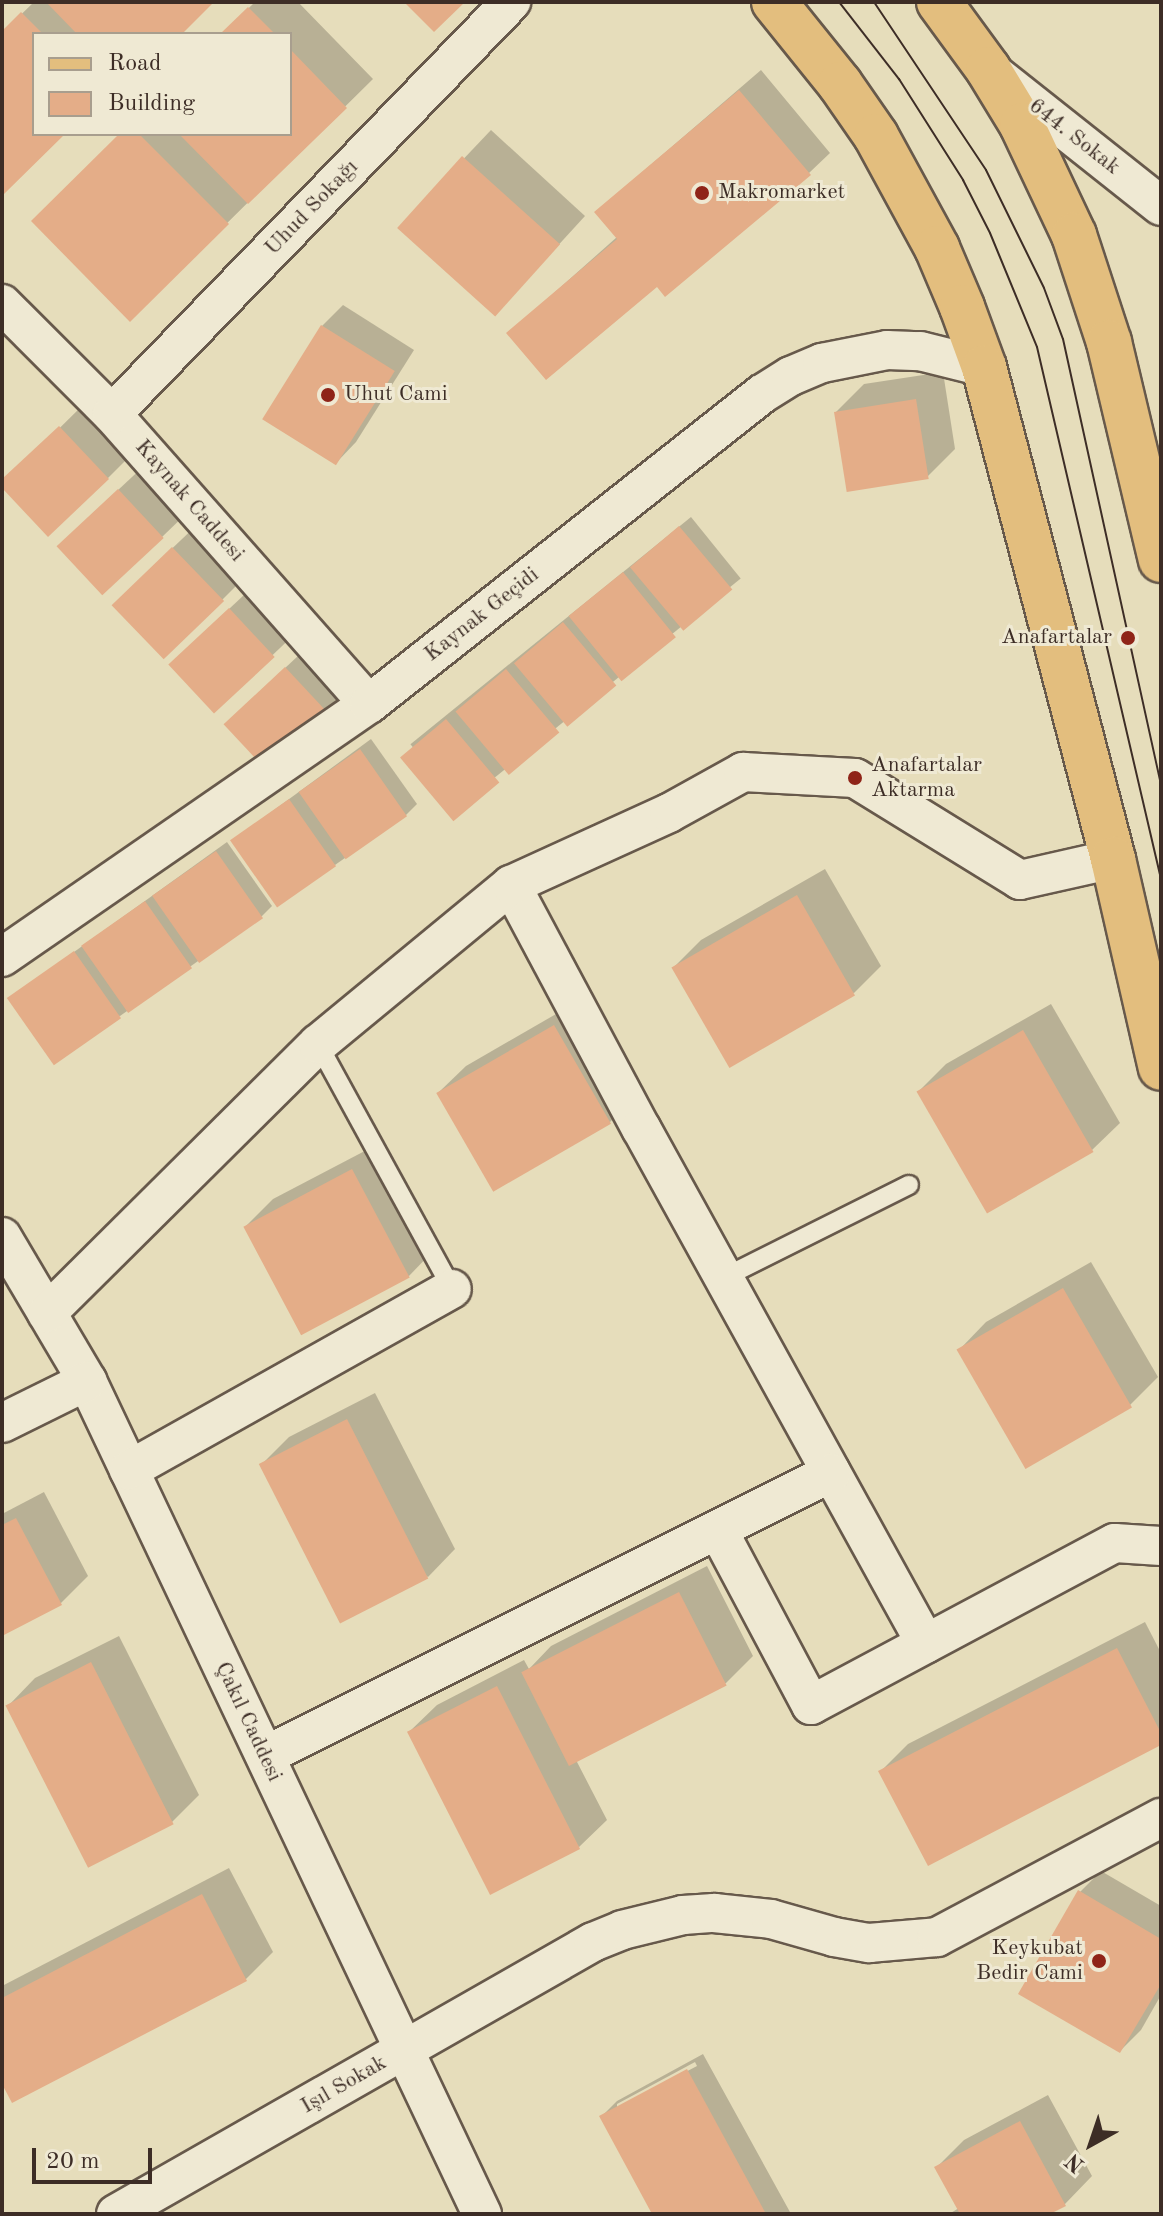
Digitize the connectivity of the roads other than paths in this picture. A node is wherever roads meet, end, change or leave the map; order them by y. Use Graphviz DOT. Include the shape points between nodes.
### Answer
graph roads {
  1 [pos="511,2"];
  2 [pos="774,2"];
  3 [pos="950,6"];
  4 [pos="988,69"];
  5 [pos="1161,206"];
  6 [pos="2,304"];
  7 [pos="984,367"];
  8 [pos="112,414"];
  9 [pos="1161,560"];
  10 [pos="369,704"];
  11 [pos="1113,859"];
  12 [pos="511,885"];
  13 [pos="2,957"];
  14 [pos="318,1044"];
  15 [pos="1161,1068"];
  16 [pos="909,1185"];
  17 [pos="2,1237"];
  18 [pos="723,1278"];
  19 [pos="452,1289"];
  20 [pos="47,1313"];
  21 [pos="87,1381"];
  22 [pos="2,1423"];
  23 [pos="129,1470"];
  24 [pos="831,1473"];
  25 [pos="719,1532"];
  26 [pos="1161,1546"];
  27 [pos="926,1644"];
  28 [pos="265,1756"];
  29 [pos="1161,1818"];
  30 [pos="404,2051"];
  31 [pos="116,2214"];
  32 [pos="482,2214"];
  1 -- 8 [label="street, Uhud Sokağı"];
  2 -- 7 [label="main road" via="840,84 908,191 937,248"];
  3 -- 4 [label="main road"];
  4 -- 5 [label="street, 644. Sokak"];
  4 -- 9 [label="main road" via="1052,184 1093,288"];
  6 -- 8 [label="street, Kaynak Caddesi"];
  7 -- 10 [label="street, Kaynak Geçidi" via="920,351 887,350 822,363 791,376"];
  7 -- 11 [label="main road"];
  8 -- 10 [label="street, Kaynak Caddesi"];
  10 -- 13 [label="street, Kaynak Geçidi"];
  11 -- 12 [label="street" via="1020,880 855,778 743,772 669,813"];
  11 -- 15 [label="main road"];
  12 -- 14 [label="street"];
  12 -- 18 [label="street"];
  14 -- 19 [label="lane"];
  14 -- 20 [label="street"];
  16 -- 18 [label="lane"];
  17 -- 20 [label="street, Çakıl Caddesi"];
  18 -- 24 [label="street"];
  19 -- 23 [label="street"];
  20 -- 21 [label="street, Çakıl Caddesi"];
  21 -- 22 [label="street"];
  21 -- 23 [label="street, Çakıl Caddesi"];
  23 -- 28 [label="street, Çakıl Caddesi"];
  24 -- 25 [label="street"];
  24 -- 27 [label="street"];
  25 -- 27 [label="street" via="811,1705"];
  25 -- 28 [label="street"];
  26 -- 27 [label="street" via="1115,1543"];
  28 -- 30 [label="street, Çakıl Caddesi"];
  29 -- 30 [label="street, Işıl Sokak" via="937,1937 869,1943 771,1919 714,1913 622,1930"];
  30 -- 31 [label="street, Işıl Sokak"];
  30 -- 32 [label="street, Çakıl Caddesi"];
}
